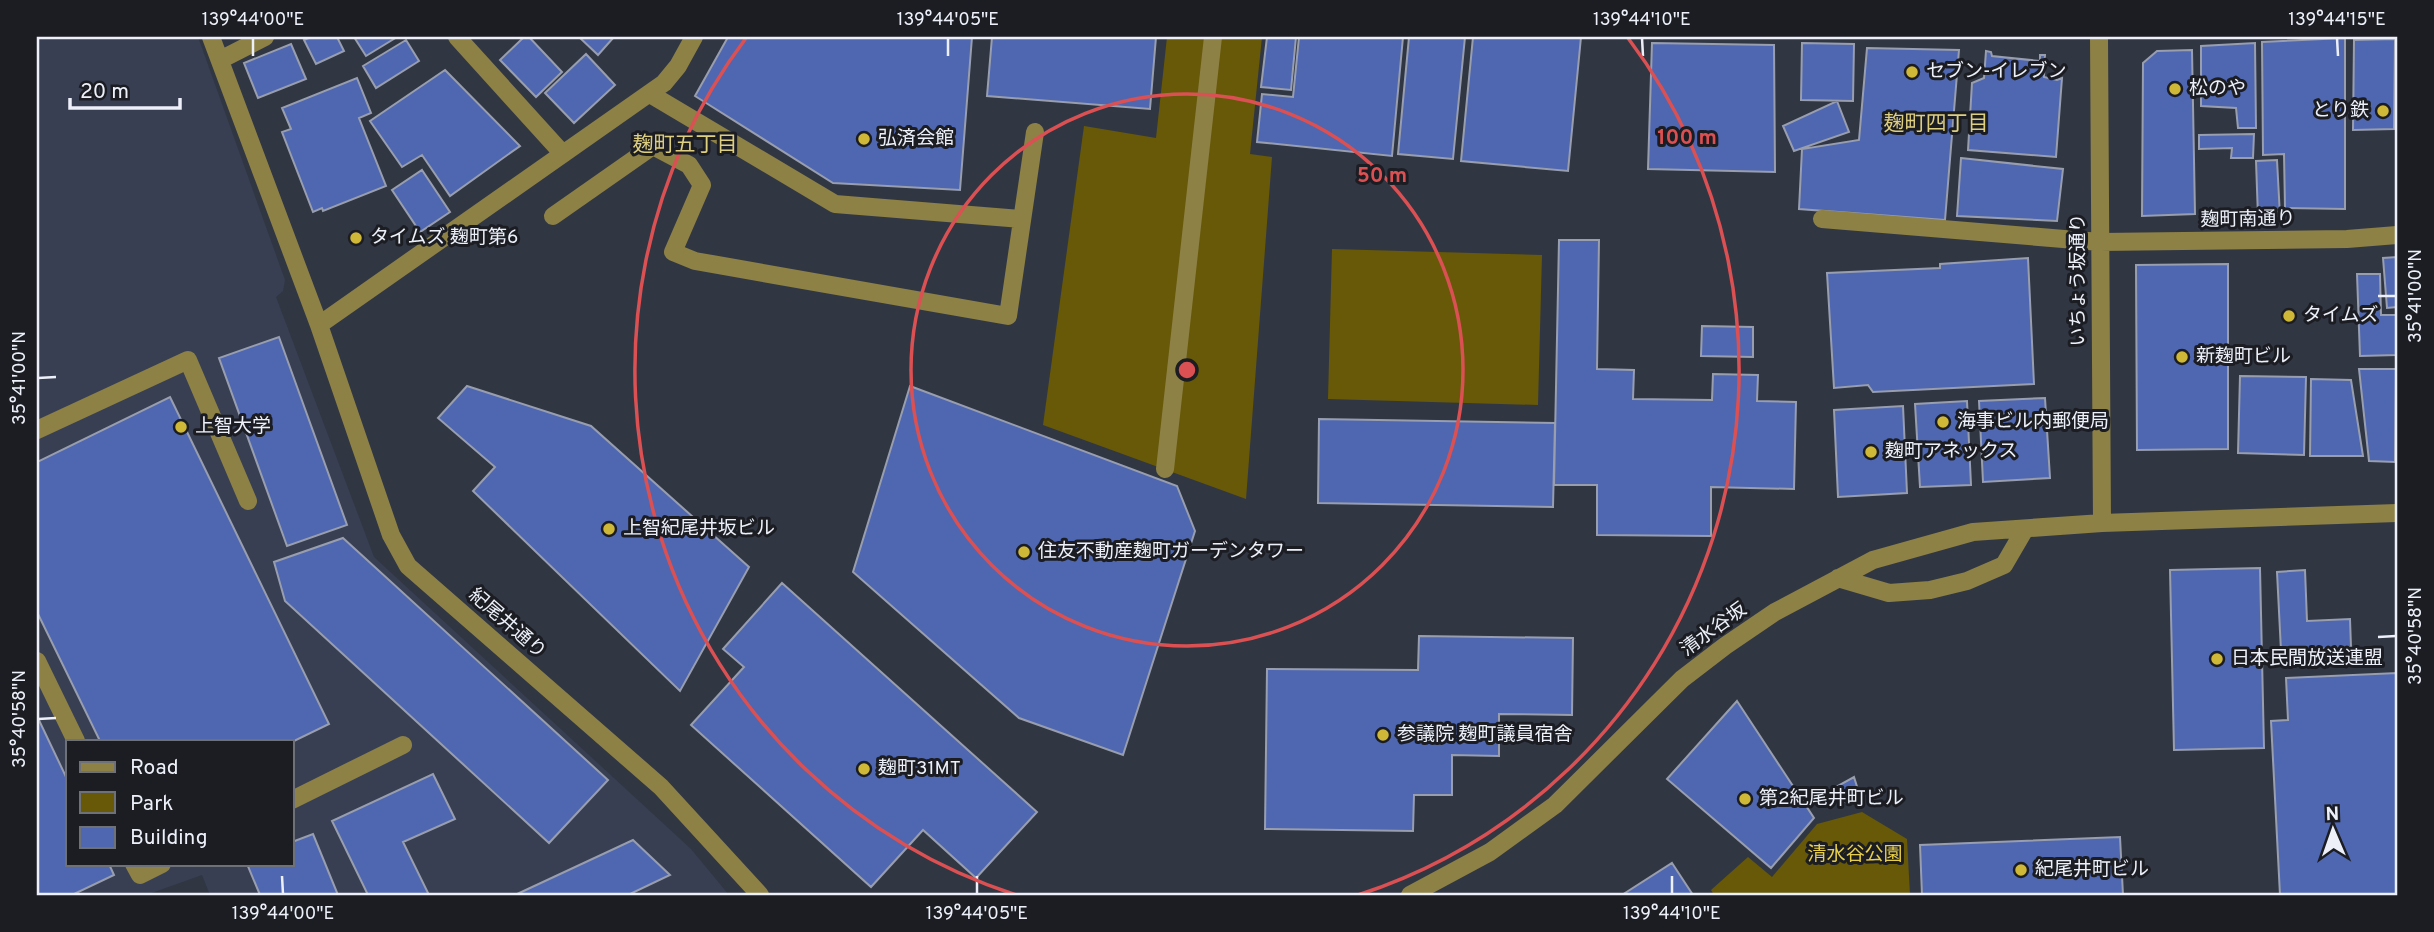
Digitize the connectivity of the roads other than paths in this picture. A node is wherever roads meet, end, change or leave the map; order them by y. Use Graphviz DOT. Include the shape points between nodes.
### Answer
graph roads {
  1 [pos="211,37"];
  2 [pos="265,37"];
  3 [pos="457,37"];
  4 [pos="694,37"];
  5 [pos="1213,37"];
  6 [pos="2099,37"];
  7 [pos="220,60"];
  8 [pos="650,94"];
  9 [pos="1035,132"];
  10 [pos="563,154"];
  11 [pos="553,216"];
  12 [pos="1022,219"];
  13 [pos="1822,219"];
  14 [pos="2397,235"];
  15 [pos="2100,242"];
  16 [pos="319,325"];
  17 [pos="37,430"];
  18 [pos="1165,469"];
  19 [pos="248,501"];
  20 [pos="2397,513"];
  21 [pos="2102,523"];
  22 [pos="2025,529"];
  23 [pos="1838,578"];
  24 [pos="37,661"];
  25 [pos="76,740"];
  26 [pos="403,745"];
  27 [pos="294,799"];
  28 [pos="136,866"];
  29 [pos="158,866"];
  30 [pos="760,895"];
  31 [pos="1410,895"];
  1 -- 7 [label="street, 紀尾井通り"];
  2 -- 7 [label="street"];
  3 -- 10 [label="street"];
  4 -- 8 [label="street" via="678,66"];
  5 -- 18 [label="street"];
  6 -- 15 [label="street, いちょう坂通り"];
  7 -- 16 [label="street, 紀尾井通り"];
  8 -- 10 [label="street"];
  8 -- 12 [label="street" via="835,204"];
  9 -- 12 [label="street"];
  10 -- 16 [label="street"];
  11 -- 12 [label="street" via="653,146 689,165 702,185 673,252 695,261 1008,316"];
  13 -- 15 [label="street, 麹町南通り"];
  14 -- 15 [label="street, 麹町南通り"];
  15 -- 21 [label="street, いちょう坂通り"];
  16 -- 30 [label="street, 紀尾井通り" via="391,535 408,566 661,788"];
  17 -- 19 [label="street" via="188,360"];
  20 -- 21 [label="street, 清水谷坂"];
  21 -- 22 [label="street, 清水谷坂"];
  22 -- 23 [label="street, 清水谷坂" via="1973,532 1873,560"];
  22 -- 23 [label="street" via="2004,565 1930,590 1889,593"];
  23 -- 31 [label="street, 清水谷坂" via="1775,612 1682,679 1555,805 1490,852"];
  24 -- 25 [label="street"];
  26 -- 27 [label="street"];
  28 -- 29 [label="street" via="140,875"];
}
